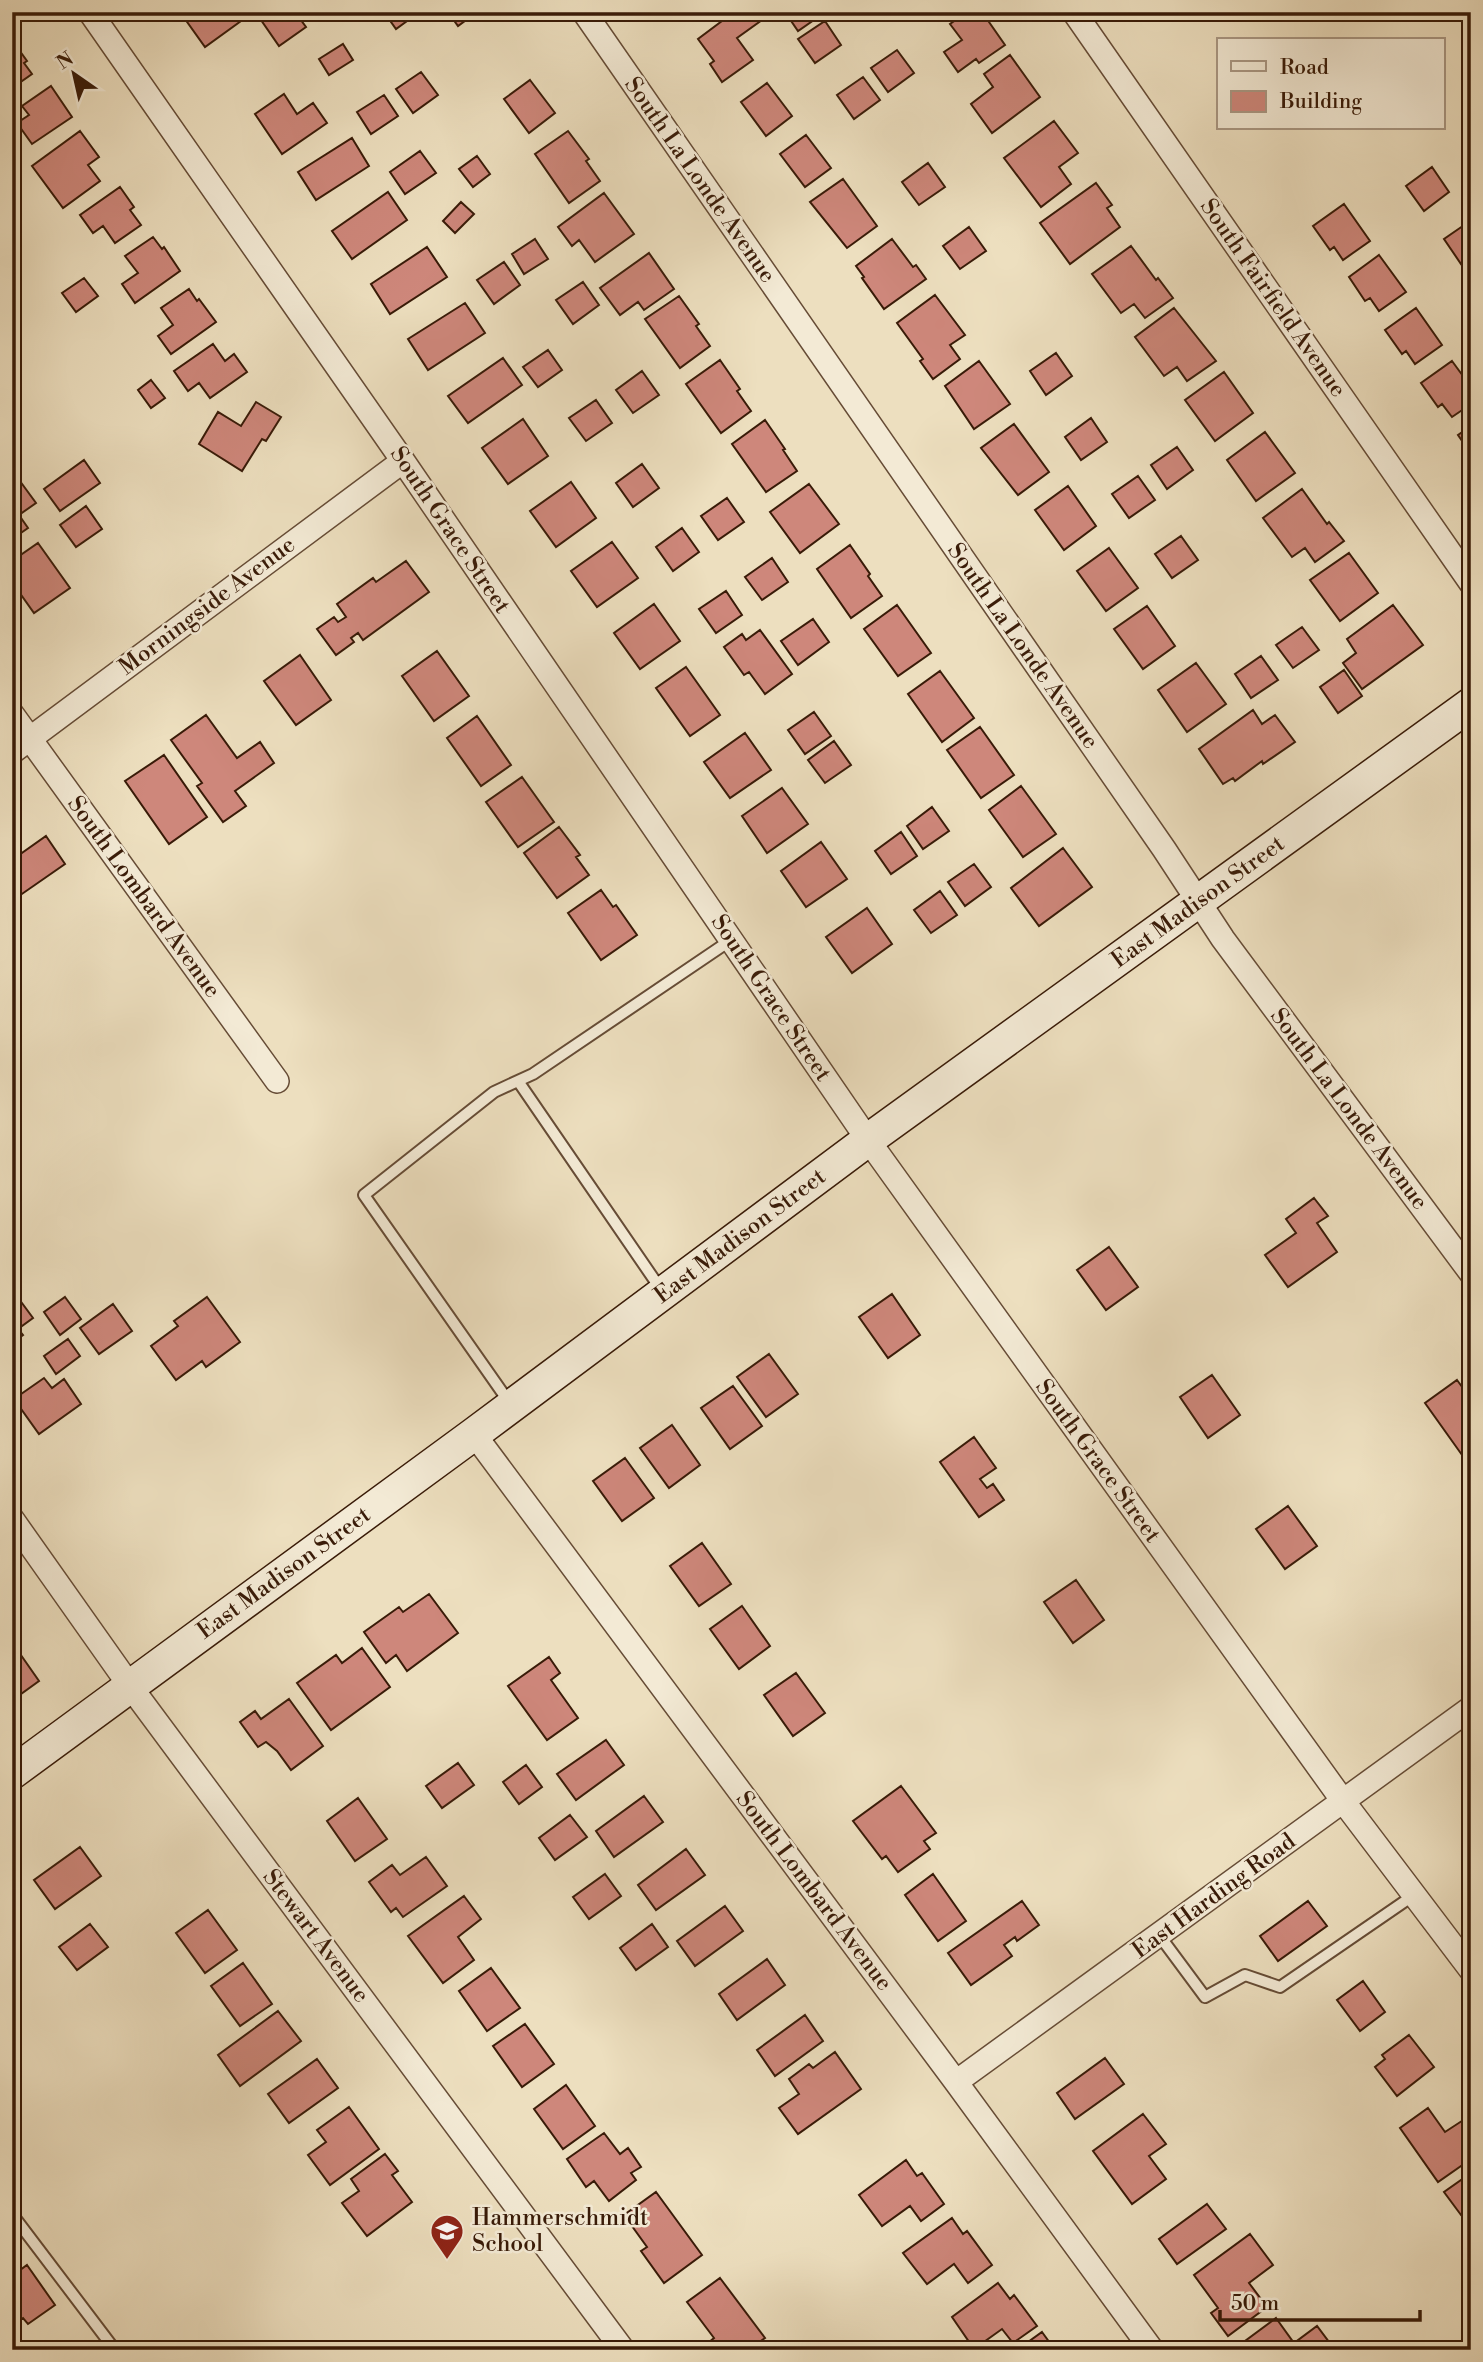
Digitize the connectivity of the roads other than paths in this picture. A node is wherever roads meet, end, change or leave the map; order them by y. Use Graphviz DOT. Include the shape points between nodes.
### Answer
graph roads {
  1 [pos="90,12"];
  2 [pos="584,12"];
  3 [pos="1074,12"];
  4 [pos="402,461"];
  5 [pos="1471,583"];
  6 [pos="1471,704"];
  7 [pos="12,714"];
  8 [pos="21,745"];
  9 [pos="1200,901"];
  10 [pos="731,940"];
  11 [pos="277,1081"];
  12 [pos="518,1081"];
  13 [pos="868,1140"];
  14 [pos="1471,1273"];
  15 [pos="663,1293"];
  16 [pos="512,1406"];
  17 [pos="474,1434"];
  18 [pos="12,1519"];
  19 [pos="130,1686"];
  20 [pos="1471,1708"];
  21 [pos="12,1773"];
  22 [pos="1343,1801"];
  23 [pos="1414,1895"];
  24 [pos="1159,1935"];
  25 [pos="1471,1970"];
  26 [pos="956,2082"];
  27 [pos="12,2214"];
  28 [pos="115,2350"];
  29 [pos="623,2350"];
  30 [pos="1152,2350"];
  1 -- 4 [label="street, South Grace Street"];
  2 -- 9 [label="street, South La Londe Avenue"];
  3 -- 5 [label="street, South Fairfield Avenue"];
  4 -- 8 [label="street, Morningside Avenue"];
  4 -- 10 [label="street, South Grace Street"];
  6 -- 9 [label="street, East Madison Street"];
  7 -- 8 [label="street, South Lombard Avenue"];
  8 -- 11 [label="street, South Lombard Avenue"];
  9 -- 13 [label="street, East Madison Street"];
  9 -- 14 [label="street, South La Londe Avenue" via="1223,939"];
  10 -- 12 [label="lane"];
  10 -- 13 [label="street, South Grace Street"];
  12 -- 15 [label="lane"];
  12 -- 16 [label="lane" via="494,1092 364,1195"];
  13 -- 15 [label="street, East Madison Street"];
  13 -- 22 [label="street, South Grace Street"];
  15 -- 16 [label="street, East Madison Street"];
  16 -- 17 [label="street, East Madison Street"];
  17 -- 19 [label="street, East Madison Street"];
  17 -- 26 [label="street, South Lombard Avenue"];
  18 -- 19 [label="street, Stewart Avenue"];
  19 -- 21 [label="street, East Madison Street"];
  19 -- 29 [label="street, Stewart Avenue"];
  20 -- 22 [label="street, East Harding Road"];
  22 -- 23 [label="street, South Grace Street"];
  22 -- 24 [label="street, East Harding Road"];
  23 -- 24 [label="lane" via="1280,1987 1245,1975 1205,1997"];
  23 -- 25 [label="street, South Grace Street"];
  24 -- 26 [label="street, East Harding Road"];
  26 -- 30 [label="street, South Lombard Avenue"];
  27 -- 28 [label="lane"];
}
